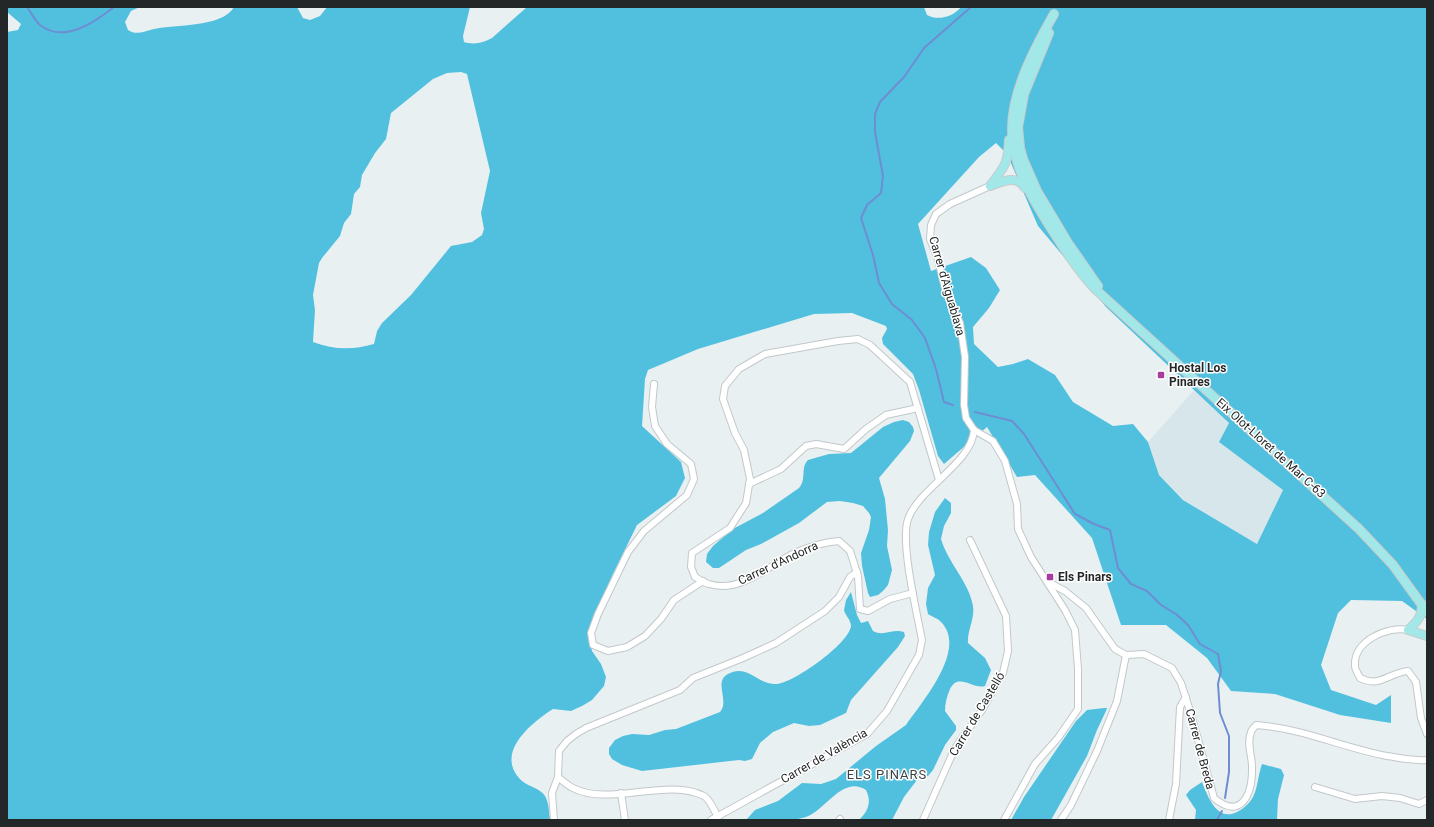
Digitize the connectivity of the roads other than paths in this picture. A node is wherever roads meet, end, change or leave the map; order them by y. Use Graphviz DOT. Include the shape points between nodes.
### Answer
graph roads {
  1 [pos="1055,10"];
  2 [pos="1024,94"];
  3 [pos="1014,105"];
  4 [pos="1003,169"];
  5 [pos="1020,169"];
  6 [pos="1010,180"];
  7 [pos="990,186"];
  8 [pos="1053,230"];
  9 [pos="1068,243"];
  10 [pos="1103,294"];
  11 [pos="654,384"];
  12 [pos="918,408"];
  13 [pos="974,430"];
  14 [pos="940,480"];
  15 [pos="749,484"];
  16 [pos="970,540"];
  17 [pos="857,572"];
  18 [pos="703,581"];
  19 [pos="1048,581"];
  20 [pos="913,593"];
  21 [pos="1422,604"];
  22 [pos="1427,612"];
  23 [pos="1408,630"];
  24 [pos="1427,636"];
  25 [pos="1126,655"];
  26 [pos="1186,697"];
  27 [pos="1427,734"];
  28 [pos="1427,760"];
  29 [pos="558,777"];
  30 [pos="1315,787"];
  31 [pos="621,794"];
  32 [pos="1427,800"];
  33 [pos="718,817"];
  34 [pos="554,820"];
  35 [pos="625,820"];
  36 [pos="711,820"];
  37 [pos="923,820"];
  38 [pos="1004,820"];
  39 [pos="1061,820"];
  40 [pos="1169,820"];
  1 -- 2 [label="main road, Eix Olot-Lloret de Mar C-63" via="1053,24"];
  1 -- 3 [label="main road, Eix Olot-Lloret de Mar C-63" via="1022,80"];
  2 -- 5 [label="main road" via="1017,106 1015,130"];
  2 -- 9 [label="main road, Eix Olot-Lloret de Mar C-63" via="1018,127 1023,159 1037,190"];
  3 -- 4 [label="main road" via="1010,112 1008,156"];
  3 -- 5 [label="main road, Eix Olot-Lloret de Mar C-63" via="1012,136"];
  4 -- 5 [label="main road" via="1013,163"];
  4 -- 6 [label="main road"];
  4 -- 7 [label="main road"];
  5 -- 6 [label="main road"];
  5 -- 8 [label="main road, Eix Olot-Lloret de Mar C-63"];
  5 -- 9 [label="main road" via="1058,233"];
  6 -- 7 [label="main road"];
  6 -- 8 [label="main road" via="1023,185 1044,222"];
  7 -- 13 [label="street, Carrer d'Aiguablava" via="950,204 936,214 931,225 930,239 946,292 960,323 965,357 964,405 966,418"];
  8 -- 10 [label="main road, Eix Olot-Lloret de Mar C-63" via="1066,253 1089,283"];
  9 -- 10 [label="main road, Eix Olot-Lloret de Mar C-63"];
  10 -- 21 [label="main road, Eix Olot-Lloret de Mar C-63" via="1359,529 1393,565"];
  11 -- 18 [label="street" via="652,407 655,426 667,444 691,464 694,479 688,495 644,531 628,552 598,614 591,633 593,645 608,651 626,647 645,636 674,600"];
  12 -- 14 [label="street"];
  12 -- 15 [label="street" via="886,415 844,449 816,444 806,446 781,470"];
  12 -- 15 [label="street" via="910,382 870,345 858,339 765,354 739,369 725,386 723,399 744,450"];
  13 -- 14 [label="street, Carrer de València" via="974,440"];
  13 -- 19 [label="street" via="993,441 1005,461 1017,504 1018,529 1031,557"];
  14 -- 20 [label="street, Carrer de València" via="921,499 908,519 906,547"];
  15 -- 18 [label="street" via="746,503 730,528 692,553 691,567 695,577"];
  16 -- 37 [label="street, Carrer de Castelló" via="1006,616 1008,651 1003,673 982,710 955,748"];
  17 -- 18 [label="street, Carrer d'Andorra" via="850,551 839,541 825,542 796,552 756,576 729,586"];
  17 -- 20 [label="street, Carrer d'Andorra" via="860,609 868,612 890,600"];
  17 -- 29 [label="street" via="850,577 839,597 825,611 776,643 693,678 680,690 576,734 559,751"];
  19 -- 25 [label="street" via="1086,608 1114,649"];
  19 -- 38 [label="street" via="1066,610 1074,630 1078,669 1078,709 1058,738 1035,764"];
  20 -- 33 [label="street, Carrer de València" via="922,640 919,655 886,711 867,734"];
  21 -- 22 [label="main road, Eix Olot-Lloret de Mar C-63"];
  21 -- 23 [label="main road" via="1422,613 1418,621"];
  23 -- 24 [label="main road"];
  23 -- 27 [label="street" via="1390,629 1372,637 1360,648 1355,666 1360,678 1378,683 1398,672 1408,671 1416,682 1421,718"];
  25 -- 26 [label="street, Carrer de Breda" via="1144,654 1172,668 1181,682"];
  25 -- 39 [label="street" via="1112,715 1071,805"];
  26 -- 28 [label="street, Carrer de Breda" via="1214,798 1222,805 1234,808 1242,804 1249,792 1252,770 1249,748 1251,732 1256,725 1272,726 1364,752 1415,761"];
  26 -- 40 [label="street" via="1180,707 1176,784"];
  29 -- 31 [label="street" via="573,788 592,794"];
  29 -- 34 [label="street" via="552,793"];
  30 -- 32 [label="street" via="1355,799 1382,796 1420,804"];
  31 -- 33 [label="street" via="666,790 690,791 706,797"];
  31 -- 35 [label="street"];
  33 -- 36 [label="street, Carrer de València"];
}
